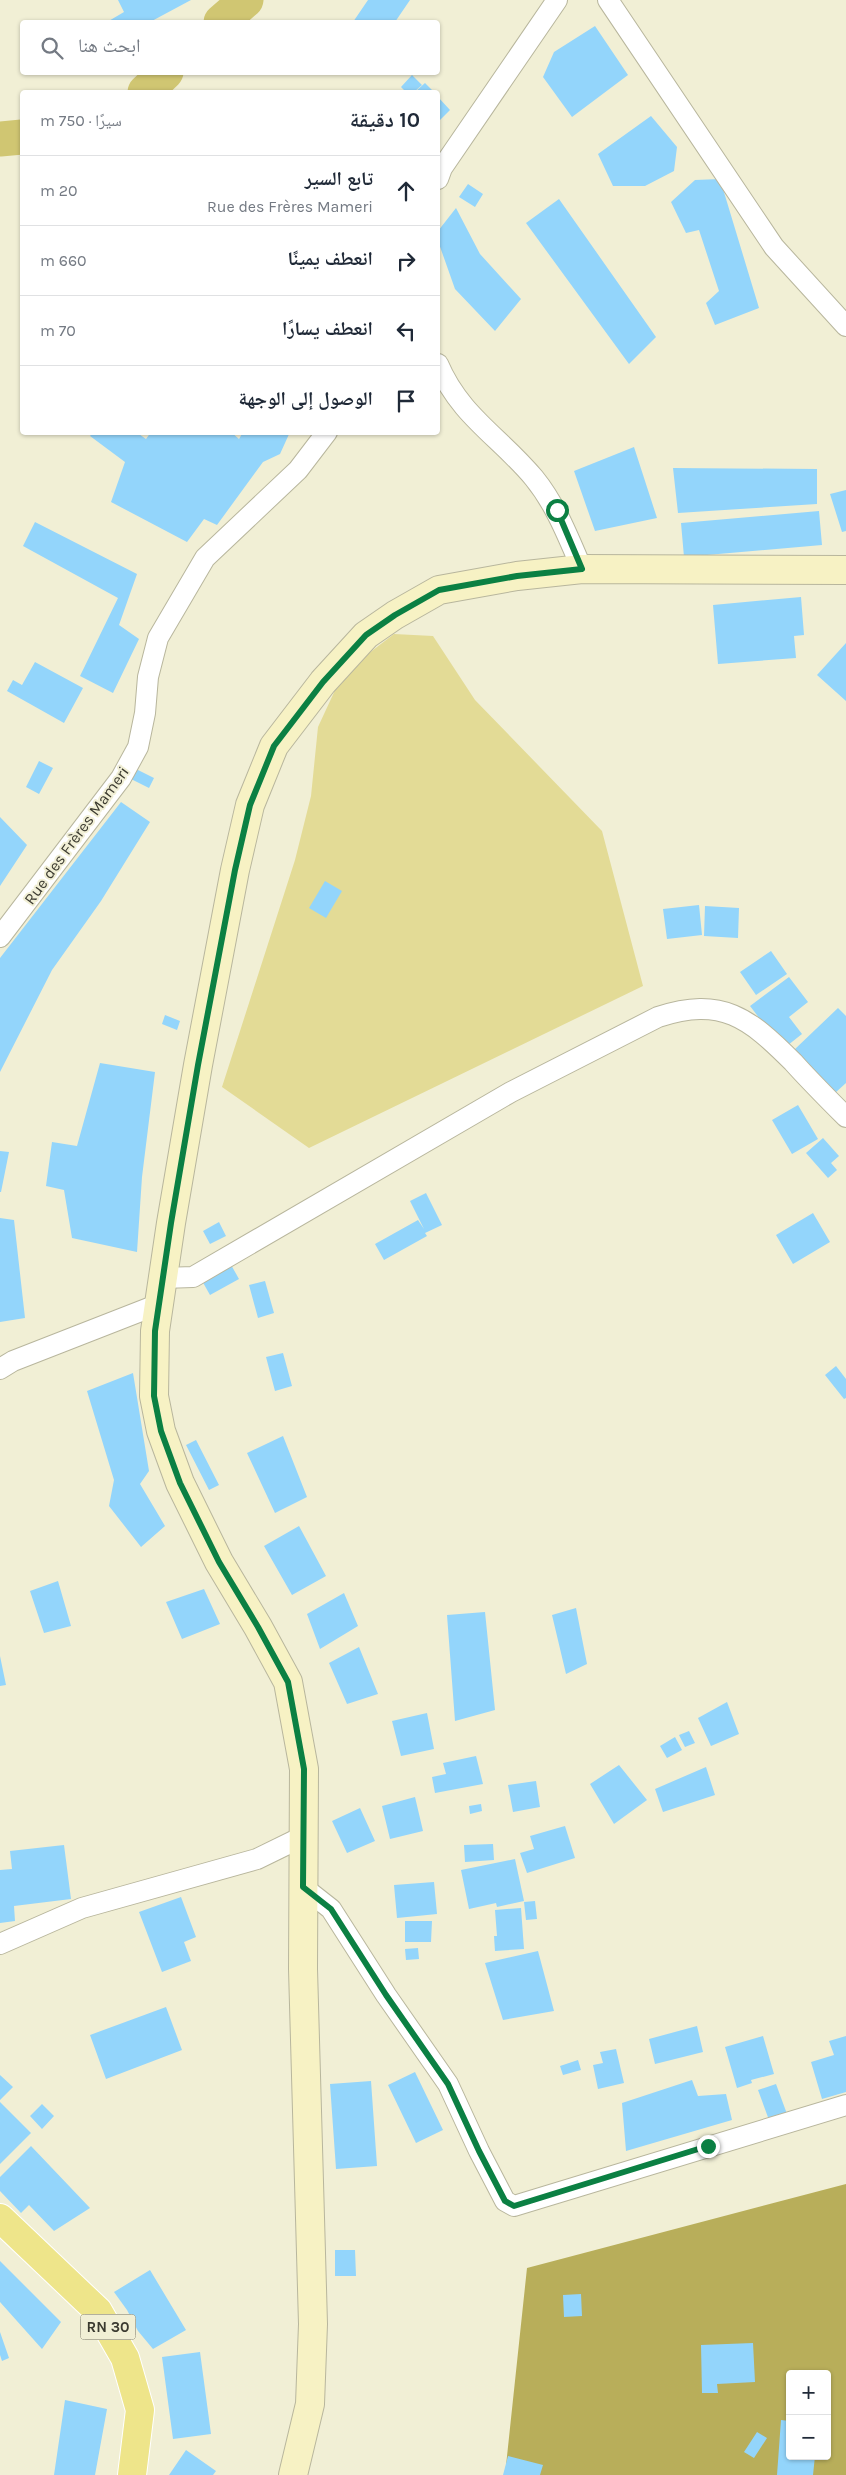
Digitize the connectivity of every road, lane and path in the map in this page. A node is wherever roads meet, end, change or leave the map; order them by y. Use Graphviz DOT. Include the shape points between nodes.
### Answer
graph roads {
  1 [pos="557,0"];
  2 [pos="608,0"];
  3 [pos="440,174"];
  4 [pos="846,326"];
  5 [pos="440,369"];
  6 [pos="325,435"];
  7 [pos="582,569"];
  8 [pos="846,570"];
  9 [pos="0,937"];
  10 [pos="846,1118"];
  11 [pos="161,1291"];
  12 [pos="0,1368"];
  13 [pos="304,1836"];
  14 [pos="303,1887"];
  15 [pos="0,1944"];
  16 [pos="846,2105"];
  17 [pos="0,2218"];
  18 [pos="132,2475"];
  19 [pos="292,2475"];
  1 -- 3 [label="street"];
  2 -- 4 [label="street" via="774,247"];
  5 -- 7 [label="street" via="467,412 533,477 557,510"];
  6 -- 9 [label="street, Rue des Frères Mameri" via="298,470 206,558 158,638 148,677 138,747 121,778"];
  7 -- 8 [label="main road"];
  7 -- 11 [label="main road" via="517,576 439,590 395,615 366,635 323,682 274,746 250,805 235,870 198,1065"];
  10 -- 11 [label="street" via="764,1032 724,1011 680,1010 658,1016 511,1092 193,1277"];
  11 -- 12 [label="street"];
  11 -- 13 [label="main road" via="155,1331 154,1396 161,1431 180,1483 219,1562 288,1682 304,1769"];
  13 -- 14 [label="main road"];
  13 -- 15 [label="street" via="257,1858 82,1908"];
  14 -- 16 [label="street" via="331,1909 448,2084 505,2201 514,2206"];
  14 -- 19 [label="main road" via="314,2324 310,2404"];
  17 -- 18 [label="main road, RN 30" via="98,2311 125,2358 140,2410"];
}
